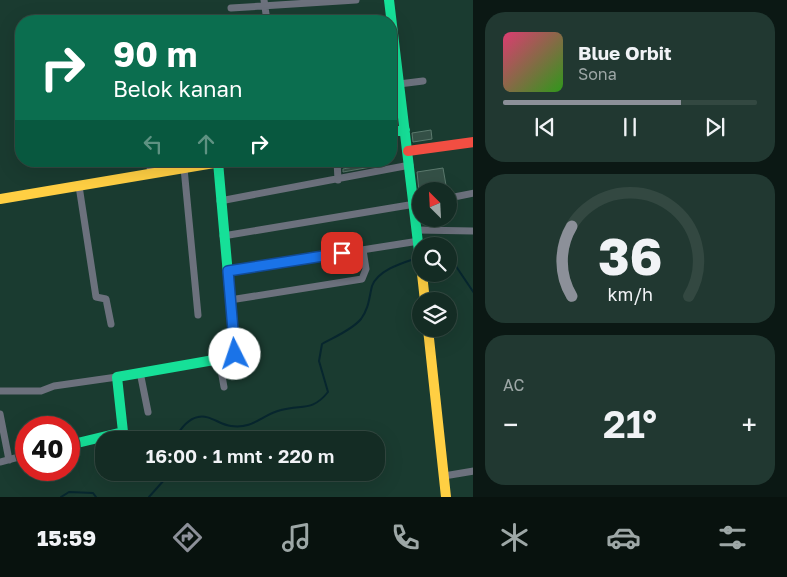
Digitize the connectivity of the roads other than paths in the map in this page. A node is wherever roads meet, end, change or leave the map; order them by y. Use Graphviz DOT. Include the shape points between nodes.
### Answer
graph roads {
  1 [pos="356,0"];
  2 [pos="390,0"];
  3 [pos="264,3"];
  4 [pos="231,8"];
  5 [pos="391,15"];
  6 [pos="423,81"];
  7 [pos="397,84"];
  8 [pos="397,89"];
  9 [pos="405,130"];
  10 [pos="397,131"];
  11 [pos="473,142"];
  12 [pos="408,151"];
  13 [pos="410,165"];
  14 [pos="150,167"];
  15 [pos="167,167"];
  16 [pos="177,167"];
  17 [pos="190,167"];
  18 [pos="222,167"];
  19 [pos="337,167"];
  20 [pos="184,168"];
  21 [pos="151,173"];
  22 [pos="338,180"];
  23 [pos="413,182"];
  24 [pos="79,186"];
  25 [pos="473,193"];
  26 [pos="458,196"];
  27 [pos="0,199"];
  28 [pos="220,201"];
  29 [pos="412,205"];
  30 [pos="417,230"];
  31 [pos="473,231"];
  32 [pos="223,236"];
  33 [pos="418,237"];
  34 [pos="412,246"];
  35 [pos="363,250"];
  36 [pos="228,271"];
  37 [pos="230,300"];
  38 [pos="198,315"];
  39 [pos="111,324"];
  40 [pos="429,337"];
  41 [pos="219,359"];
  42 [pos="140,372"];
  43 [pos="117,377"];
  44 [pos="224,387"];
  45 [pos="0,390"];
  46 [pos="148,412"];
  47 [pos="0,414"];
  48 [pos="80,442"];
  49 [pos="15,458"];
  50 [pos="9,460"];
  51 [pos="0,462"];
  52 [pos="473,471"];
  53 [pos="444,476"];
  54 [pos="446,497"];
  1 -- 3 [label="street"];
  2 -- 5 [label="street"];
  3 -- 4 [label="street"];
  6 -- 7 [label="street"];
  8 -- 9 [label="street"];
  9 -- 10 [label="street"];
  9 -- 12 [label="street"];
  11 -- 12 [label="street"];
  12 -- 13 [label="street"];
  13 -- 22 [label="street"];
  13 -- 23 [label="street"];
  14 -- 21 [label="street"];
  15 -- 21 [label="street"];
  16 -- 20 [label="street"];
  17 -- 20 [label="street"];
  18 -- 28 [label="street"];
  19 -- 22 [label="street"];
  20 -- 38 [label="street"];
  21 -- 24 [label="street"];
  22 -- 28 [label="street"];
  24 -- 27 [label="street"];
  24 -- 39 [label="street" via="96,297 106,300"];
  25 -- 26 [label="street"];
  28 -- 32 [label="street"];
  29 -- 32 [label="street"];
  30 -- 31 [label="street"];
  30 -- 33 [label="street"];
  32 -- 36 [label="street"];
  34 -- 35 [label="street"];
  35 -- 36 [label="street"];
  35 -- 37 [label="street" via="366,269 362,279"];
  36 -- 37 [label="street"];
  37 -- 41 [label="street" via="235,354"];
  40 -- 53 [label="street"];
  41 -- 42 [label="street"];
  41 -- 44 [label="street"];
  42 -- 43 [label="street"];
  42 -- 46 [label="street"];
  43 -- 45 [label="street" via="54,386 41,391"];
  43 -- 48 [label="street" via="123,432"];
  47 -- 50 [label="street"];
  49 -- 50 [label="street"];
  50 -- 51 [label="street"];
  52 -- 53 [label="street"];
  53 -- 54 [label="street"];
}
